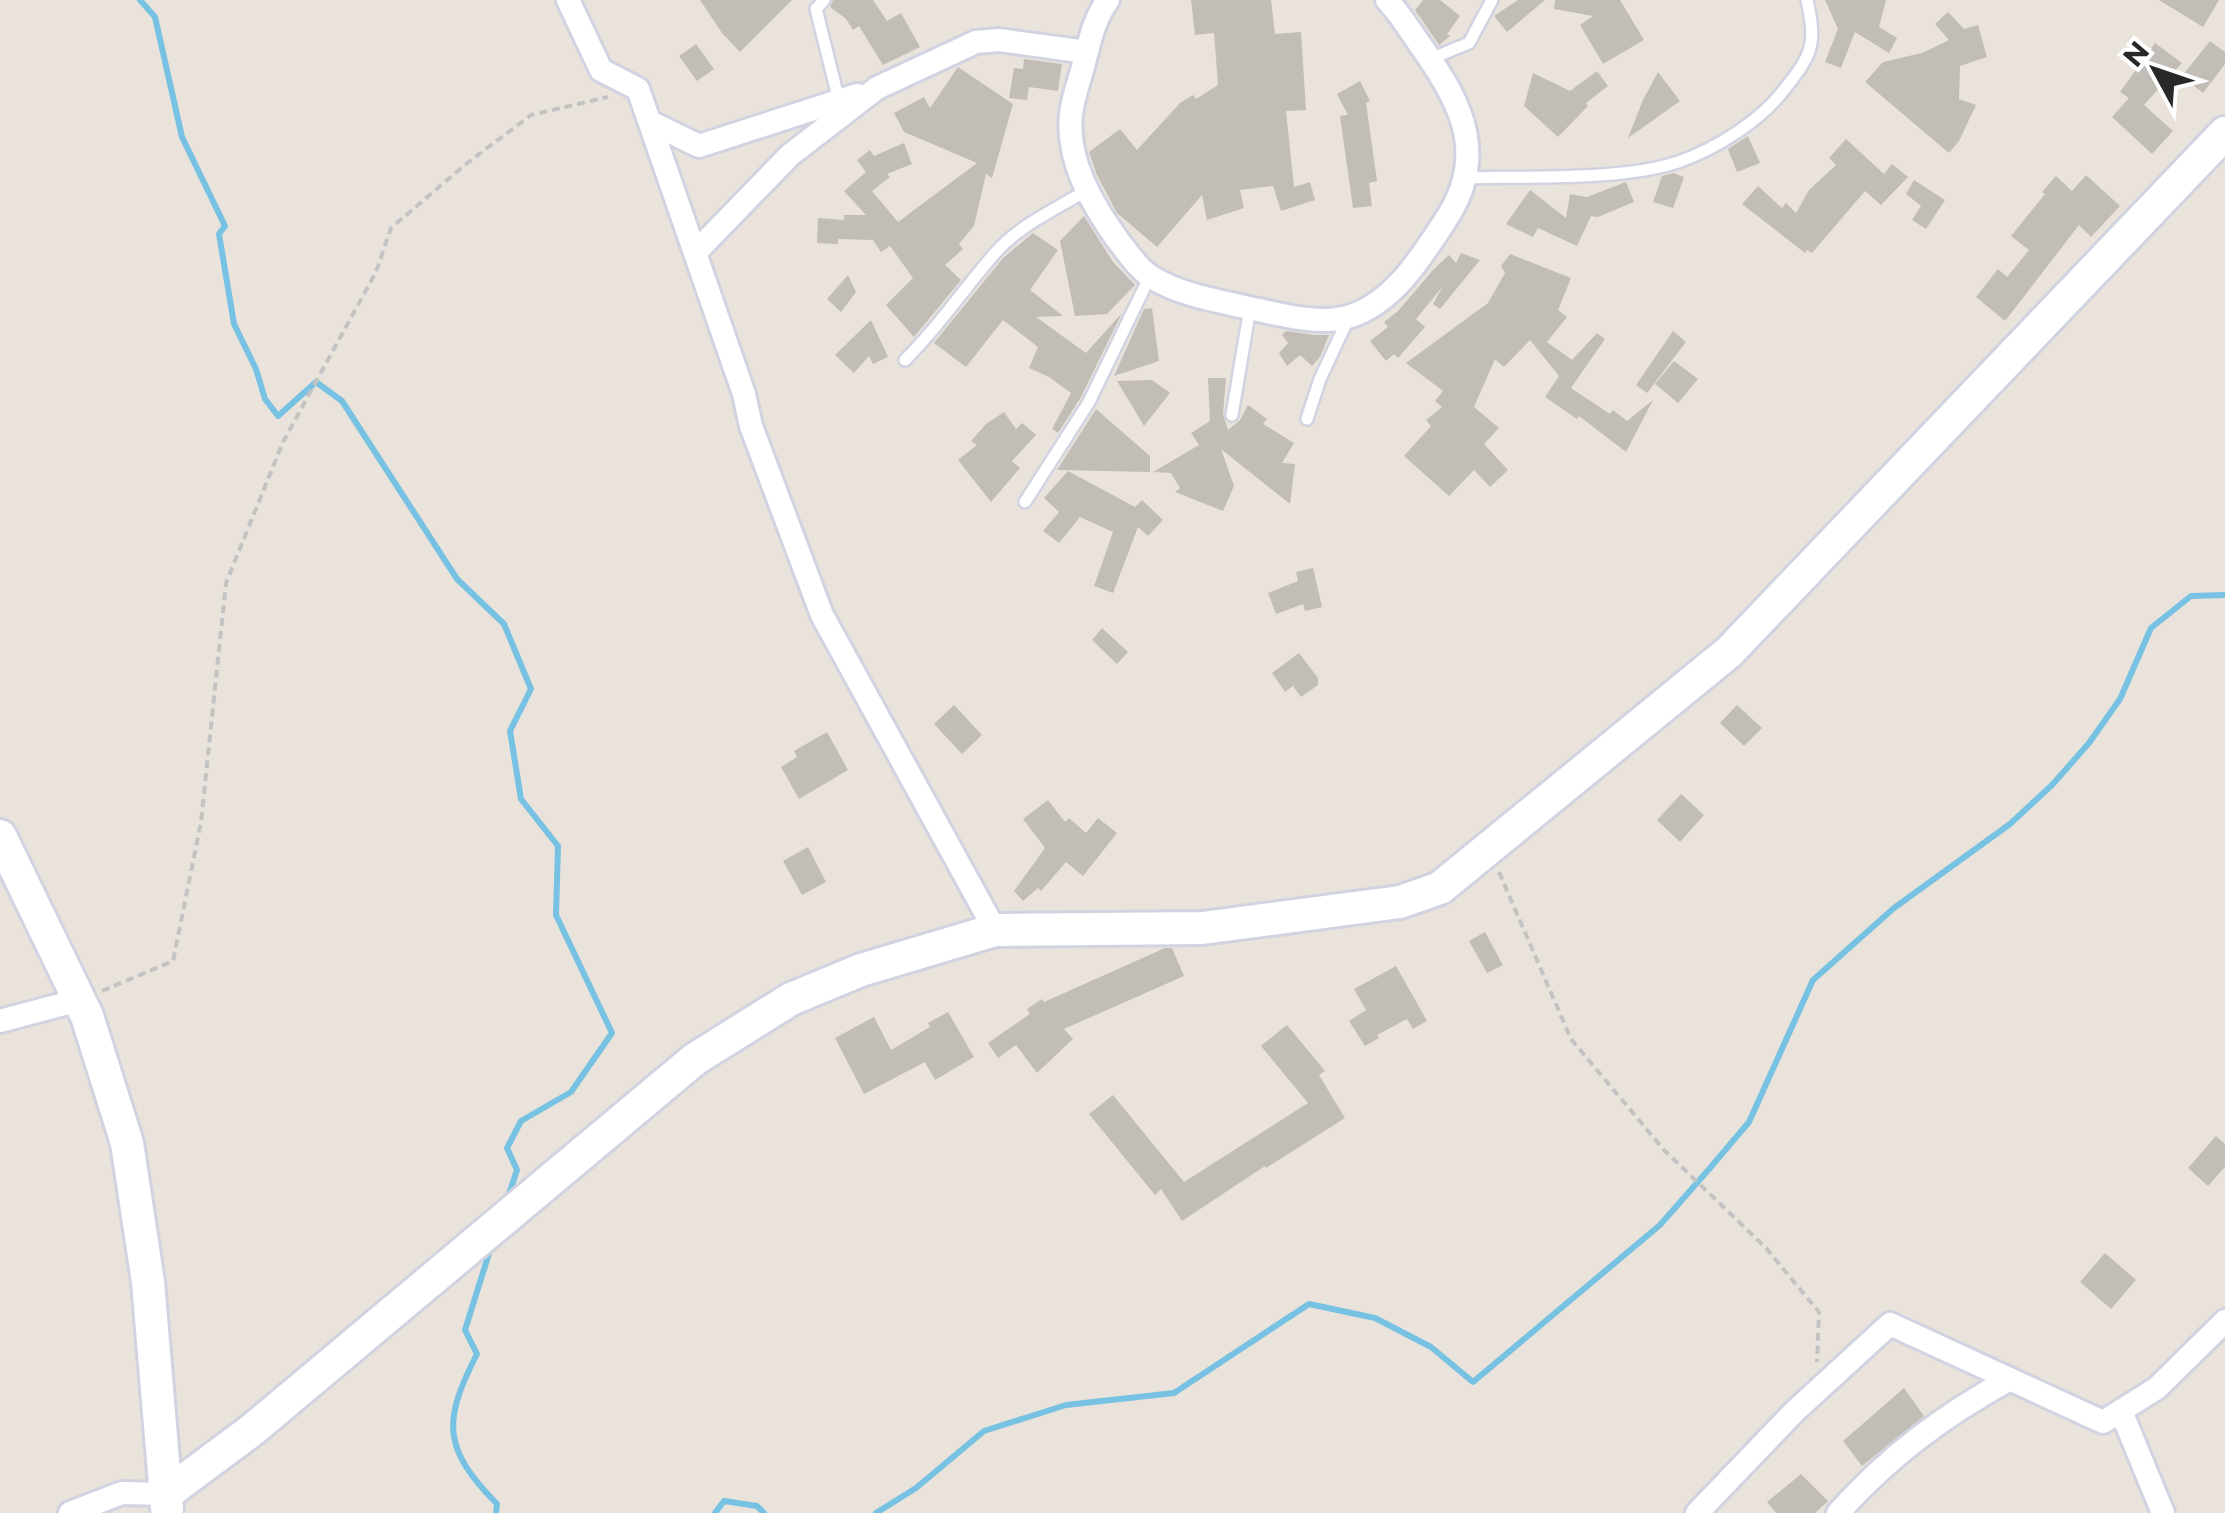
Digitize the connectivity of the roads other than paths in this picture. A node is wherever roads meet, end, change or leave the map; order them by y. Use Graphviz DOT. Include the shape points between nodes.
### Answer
graph roads {
  1 [pos="568,0"];
  2 [pos="824,0"];
  3 [pos="1108,0"];
  4 [pos="1387,0"];
  5 [pos="1492,0"];
  6 [pos="1807,0"];
  7 [pos="1087,52"];
  8 [pos="1430,59"];
  9 [pos="877,88"];
  10 [pos="839,100"];
  11 [pos="650,122"];
  12 [pos="2225,133"];
  13 [pos="1464,178"];
  14 [pos="1086,190"];
  15 [pos="695,253"];
  16 [pos="1150,276"];
  17 [pos="1250,308"];
  18 [pos="1349,317"];
  19 [pos="905,360"];
  20 [pos="1232,415"];
  21 [pos="1306,419"];
  22 [pos="1025,502"];
  23 [pos="0,836"];
  24 [pos="995,930"];
  25 [pos="79,1000"];
  26 [pos="0,1020"];
  27 [pos="2225,1321"];
  28 [pos="2010,1380"];
  29 [pos="2121,1411"];
  30 [pos="167,1503"];
  31 [pos="70,1513"];
  32 [pos="1697,1513"];
  33 [pos="1838,1513"];
  34 [pos="2163,1513"];
  1 -- 11 [label="street" via="601,70 638,90"];
  2 -- 10 [label="lane" via="816,10"];
  3 -- 7 [label="street"];
  4 -- 8 [label="street"];
  5 -- 8 [label="lane" via="1469,43"];
  6 -- 13 [label="lane" via="1810,57 1768,111 1718,142 1678,162 1638,170"];
  7 -- 9 [label="street" via="976,42"];
  7 -- 14 [label="street" via="1071,113"];
  8 -- 13 [label="street" via="1456,98 1467,131"];
  9 -- 10 [label="street"];
  9 -- 15 [label="street" via="790,155"];
  10 -- 11 [label="street" via="698,146"];
  11 -- 15 [label="street"];
  12 -- 24 [label="street" via="1729,652 1440,888 1400,902 1202,928"];
  13 -- 18 [label="street" via="1451,213 1395,288"];
  14 -- 16 [label="street"];
  14 -- 19 [label="lane" via="997,250"];
  15 -- 24 [label="street" via="750,426 822,615"];
  16 -- 17 [label="street" via="1182,292"];
  16 -- 22 [label="lane" via="1088,402"];
  17 -- 18 [label="street"];
  17 -- 20 [label="lane"];
  18 -- 21 [label="lane"];
  23 -- 25 [label="street"];
  24 -- 30 [label="street" via="790,999 695,1059"];
  25 -- 26 [label="street"];
  25 -- 30 [label="street" via="127,1142 148,1282"];
  27 -- 29 [label="street" via="2157,1388"];
  28 -- 29 [label="street" via="2103,1422"];
  28 -- 32 [label="street" via="1890,1324"];
  28 -- 33 [label="street" via="1952,1411"];
  29 -- 34 [label="street"];
  30 -- 31 [label="street" via="122,1493"];
}
